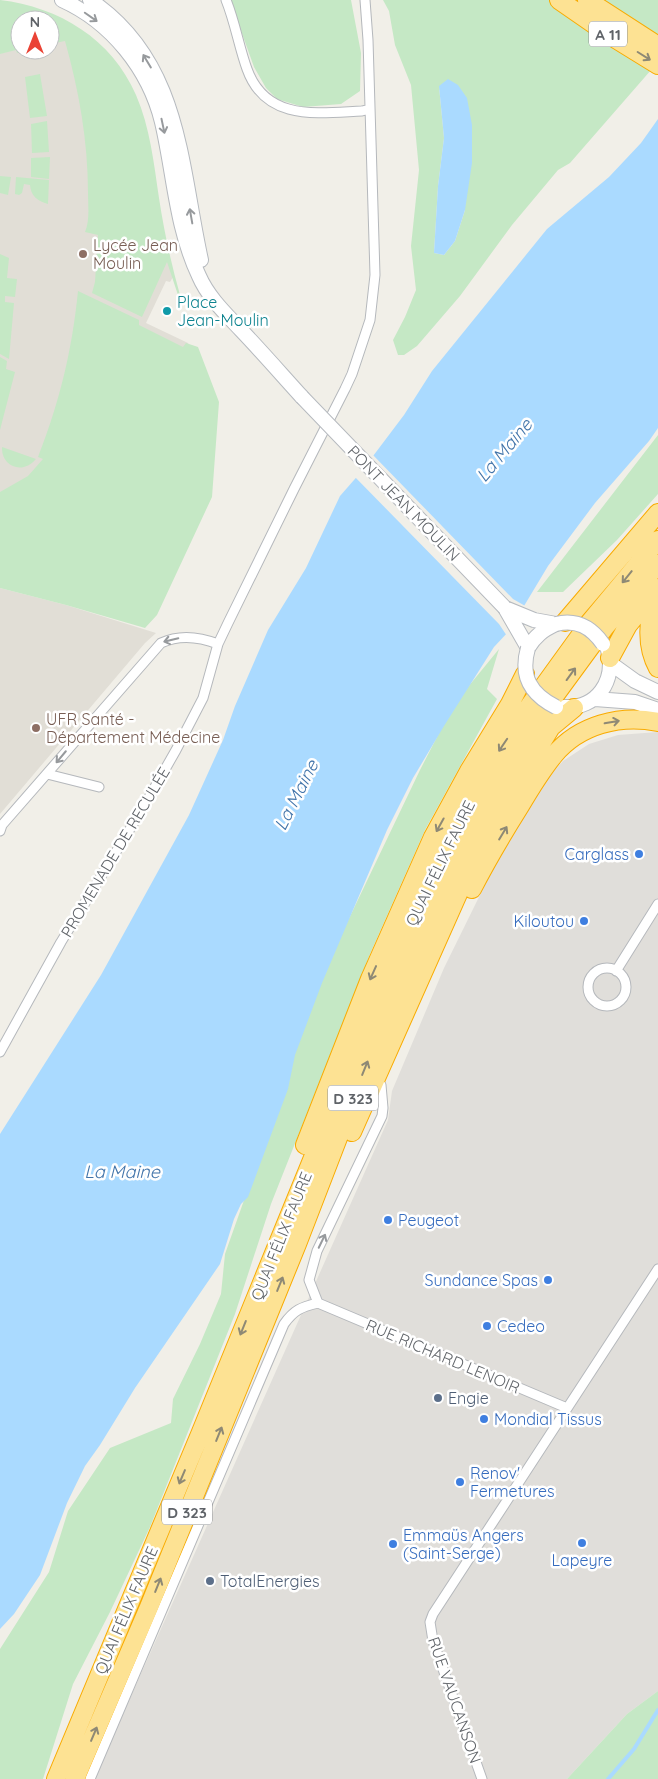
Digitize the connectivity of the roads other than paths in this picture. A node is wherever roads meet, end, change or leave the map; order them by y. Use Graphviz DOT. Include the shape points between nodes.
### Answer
graph roads {
  1 [pos="62,0"];
  2 [pos="90,0"];
  3 [pos="226,0"];
  4 [pos="365,0"];
  5 [pos="560,0"];
  6 [pos="588,0"];
  7 [pos="658,46"];
  8 [pos="658,65"];
  9 [pos="370,110"];
  10 [pos="213,297"];
  11 [pos="658,513"];
  12 [pos="658,540"];
  13 [pos="658,564"];
  14 [pos="657,589"];
  15 [pos="505,608"];
  16 [pos="560,623"];
  17 [pos="218,644"];
  18 [pos="526,644"];
  19 [pos="608,655"];
  20 [pos="658,668"];
  21 [pos="525,674"];
  22 [pos="658,692"];
  23 [pos="595,699"];
  24 [pos="543,708"];
  25 [pos="574,708"];
  26 [pos="658,710"];
  27 [pos="658,722"];
  28 [pos="48,774"];
  29 [pos="100,787"];
  30 [pos="0,831"];
  31 [pos="658,904"];
  32 [pos="616,971"];
  33 [pos="0,1052"];
  34 [pos="381,1085"];
  35 [pos="356,1123"];
  36 [pos="288,1218"];
  37 [pos="297,1244"];
  38 [pos="658,1269"];
  39 [pos="318,1303"];
  40 [pos="567,1408"];
  41 [pos="56,1779"];
  42 [pos="75,1779"];
  43 [pos="90,1779"];
  44 [pos="482,1779"];
  1 -- 10 [label="main road, PONT JEAN MOULIN, one-way" via="90,15 117,37 150,86 162,120 181,226 200,279"];
  10 -- 2 [label="main road, one-way" via="201,262 169,106 158,79 127,32"];
  3 -- 9 [label="street" via="251,78 269,99 285,109 301,113"];
  4 -- 9 [label="street, PROMENADE DE RECULÉE"];
  5 -- 8 [label="highway, A 11, one-way"];
  6 -- 7 [label="highway, A 11"];
  9 -- 17 [label="street, PROMENADE DE RECULÉE" via="375,275 370,320 352,374"];
  10 -- 15 [label="main road, PONT JEAN MOULIN, bridge" via="223,312 302,397"];
  11 -- 16 [label="highway" via="593,590"];
  12 -- 24 [label="highway, one-way" via="590,622"];
  24 -- 13 [label="highway, one-way"];
  14 -- 19 [label="highway"];
  14 -- 20 [label="highway" via="650,614 649,641"];
  15 -- 16 [label="main road, PONT JEAN MOULIN" via="534,620"];
  15 -- 18 [label="main road, PONT JEAN MOULIN"];
  16 -- 18 [label="main road" via="544,629"];
  16 -- 19 [label="main road, bridge" via="581,624 595,632"];
  17 -- 28 [label="street, one-way" via="203,638 174,638 161,643"];
  17 -- 33 [label="street, PROMENADE DE RECULÉE" via="203,698 176,750 61,942"];
  18 -- 21 [label="main road, bridge"];
  19 -- 22 [label="main road" via="635,682"];
  19 -- 23 [label="main road" via="606,684"];
  21 -- 24 [label="main road, bridge" via="534,693 543,701"];
  21 -- 36 [label="highway, one-way" via="433,837 370,979 294,1176"];
  23 -- 25 [label="main road"];
  23 -- 26 [label="main road" via="635,702"];
  24 -- 25 [label="main road"];
  24 -- 36 [label="highway, QUAI FÉLIX FAURE / D 323, one-way" via="493,760 464,810 386,979"];
  37 -- 24 [label="highway, QUAI FÉLIX FAURE / D 323, one-way" via="370,1055 448,876 479,813"];
  25 -- 35 [label="highway" via="551,727 473,860"];
  34 -- 27 [label="highway, one-way" via="474,884 554,754 574,737 597,725 634,719"];
  28 -- 29 [label="street"];
  28 -- 30 [label="street"];
  31 -- 32 [label="street"];
  32 -- 32 [label="street" via="625,983 623,998 610,1006 600,1005 592,999 588,989 590,979 602,969"];
  34 -- 35 [label="highway" via="369,1112"];
  39 -- 34 [label="street, one-way" via="309,1280 317,1251 382,1116"];
  35 -- 37 [label="highway" via="323,1204"];
  36 -- 41 [label="highway, QUAI FÉLIX FAURE / D 323, one-way"];
  42 -- 37 [label="highway, QUAI FÉLIX FAURE / D 323, one-way"];
  38 -- 40 [label="street, RUE VAUCANSON"];
  39 -- 40 [label="street, RUE RICHARD LENOIR"];
  39 -- 43 [label="street, QUAI FÉLIX FAURE" via="292,1312 284,1324"];
  40 -- 44 [label="street, RUE VAUCANSON" via="430,1622 433,1641"];
}
